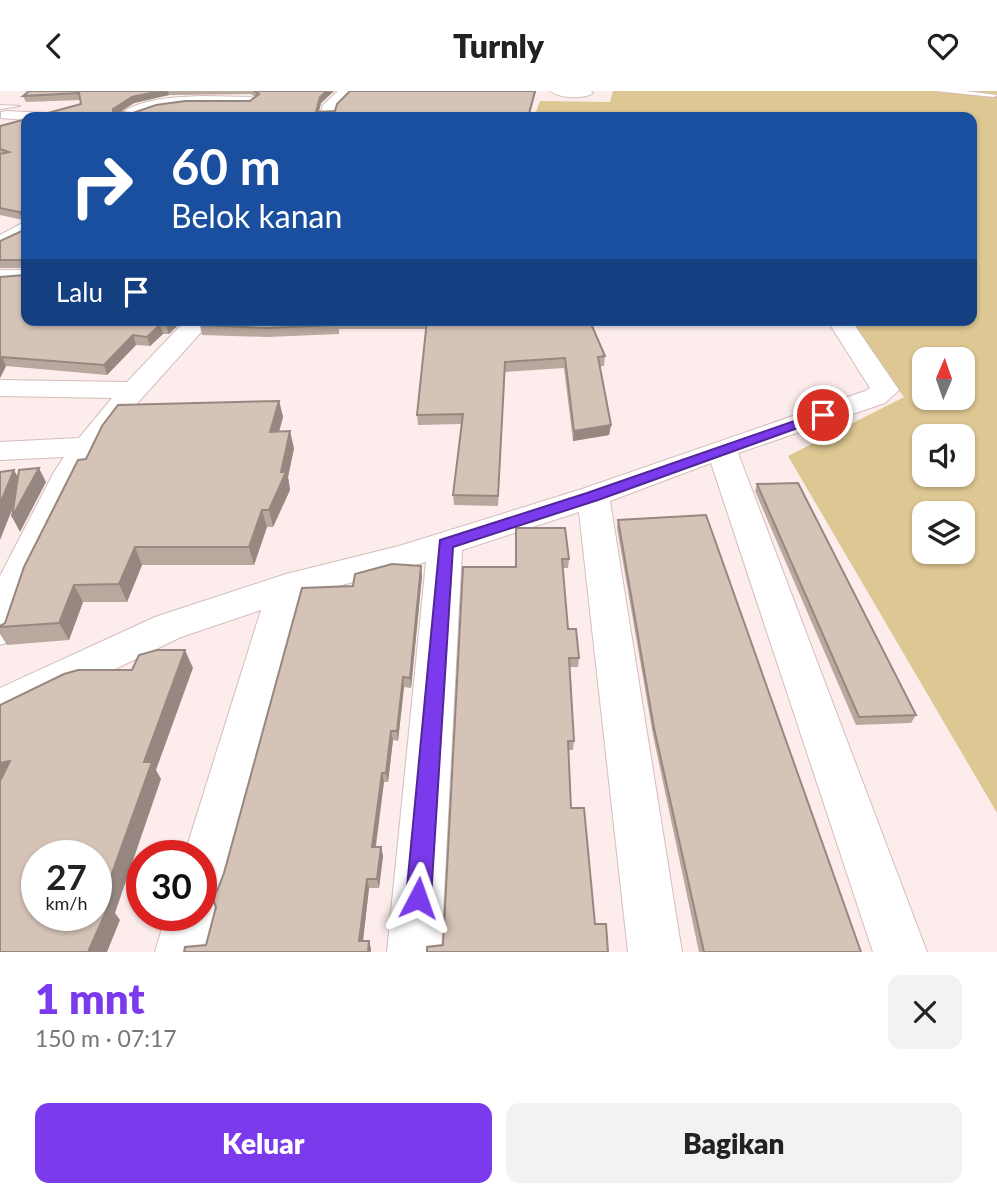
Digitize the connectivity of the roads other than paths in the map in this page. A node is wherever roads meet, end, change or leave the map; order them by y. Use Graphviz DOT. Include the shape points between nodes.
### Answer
graph roads {
  1 [pos="29,91"];
  2 [pos="346,91"];
  3 [pos="424,91"];
  4 [pos="475,91"];
  5 [pos="557,91"];
  6 [pos="939,91"];
  7 [pos="586,93"];
  8 [pos="994,95"];
  9 [pos="251,101"];
  10 [pos="6,111"];
  11 [pos="134,112"];
  12 [pos="327,112"];
  13 [pos="21,220"];
  14 [pos="0,244"];
  15 [pos="21,276"];
  16 [pos="0,277"];
  17 [pos="194,326"];
  18 [pos="843,326"];
  19 [pos="0,388"];
  20 [pos="135,390"];
  21 [pos="88,447"];
  22 [pos="721,449"];
  23 [pos="0,451"];
  24 [pos="593,496"];
  25 [pos="445,544"];
  26 [pos="286,587"];
  27 [pos="0,630"];
  28 [pos="0,707"];
  29 [pos="213,840"];
  30 [pos="188,931"];
  31 [pos="182,952"];
  32 [pos="414,952"];
  33 [pos="655,952"];
  34 [pos="900,952"];
  1 -- 10 [label="street"];
  2 -- 12 [label="street"];
  3 -- 4 [label="street"];
  5 -- 7 [label="street"];
  6 -- 8 [label="lane"];
  9 -- 11 [label="street" via="174,102"];
  13 -- 14 [label="street"];
  15 -- 16 [label="street"];
  17 -- 20 [label="street"];
  18 -- 22 [label="street" via="885,390"];
  19 -- 20 [label="street"];
  20 -- 21 [label="street"];
  21 -- 23 [label="street"];
  21 -- 27 [label="street" via="69,472 14,584"];
  22 -- 24 [label="street"];
  22 -- 34 [label="street"];
  24 -- 25 [label="street"];
  24 -- 33 [label="street"];
  25 -- 26 [label="street"];
  25 -- 32 [label="street"];
  26 -- 28 [label="street" via="169,627"];
  26 -- 29 [label="street"];
  30 -- 31 [label="street"];
}
